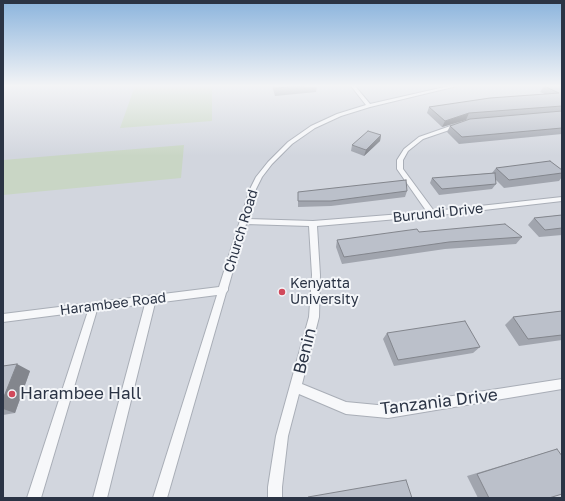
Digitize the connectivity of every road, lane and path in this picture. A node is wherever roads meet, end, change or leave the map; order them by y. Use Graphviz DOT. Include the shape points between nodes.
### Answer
graph roads {
  1 [pos="358,109"];
  2 [pos="466,123"];
  3 [pos="562,199"];
  4 [pos="432,214"];
  5 [pos="244,221"];
  6 [pos="313,224"];
  7 [pos="224,290"];
  8 [pos="151,299"];
  9 [pos="94,306"];
  10 [pos="3,318"];
  11 [pos="562,384"];
  12 [pos="296,387"];
  13 [pos="34,498"];
  14 [pos="100,498"];
  15 [pos="160,498"];
  16 [pos="275,498"];
  1 -- 5 [label="lane, Church Road" via="313,127 290,143 259,177"];
  2 -- 4 [label="lane" via="421,138 406,150 400,160 400,169"];
  3 -- 4 [label="lane, Burundi Drive"];
  4 -- 6 [label="lane, Burundi Drive"];
  5 -- 6 [label="lane"];
  5 -- 7 [label="lane, Church Road"];
  6 -- 12 [label="lane, Benin" via="316,275 314,317"];
  7 -- 8 [label="lane, Harambee Road"];
  7 -- 15 [label="lane, Church Road"];
  8 -- 9 [label="lane, Harambee Road"];
  8 -- 14 [label="lane"];
  9 -- 10 [label="lane, Harambee Road"];
  9 -- 13 [label="lane"];
  11 -- 12 [label="lane, Tanzania Drive" via="388,412 346,408"];
  12 -- 16 [label="lane, Benin" via="282,436"];
}
